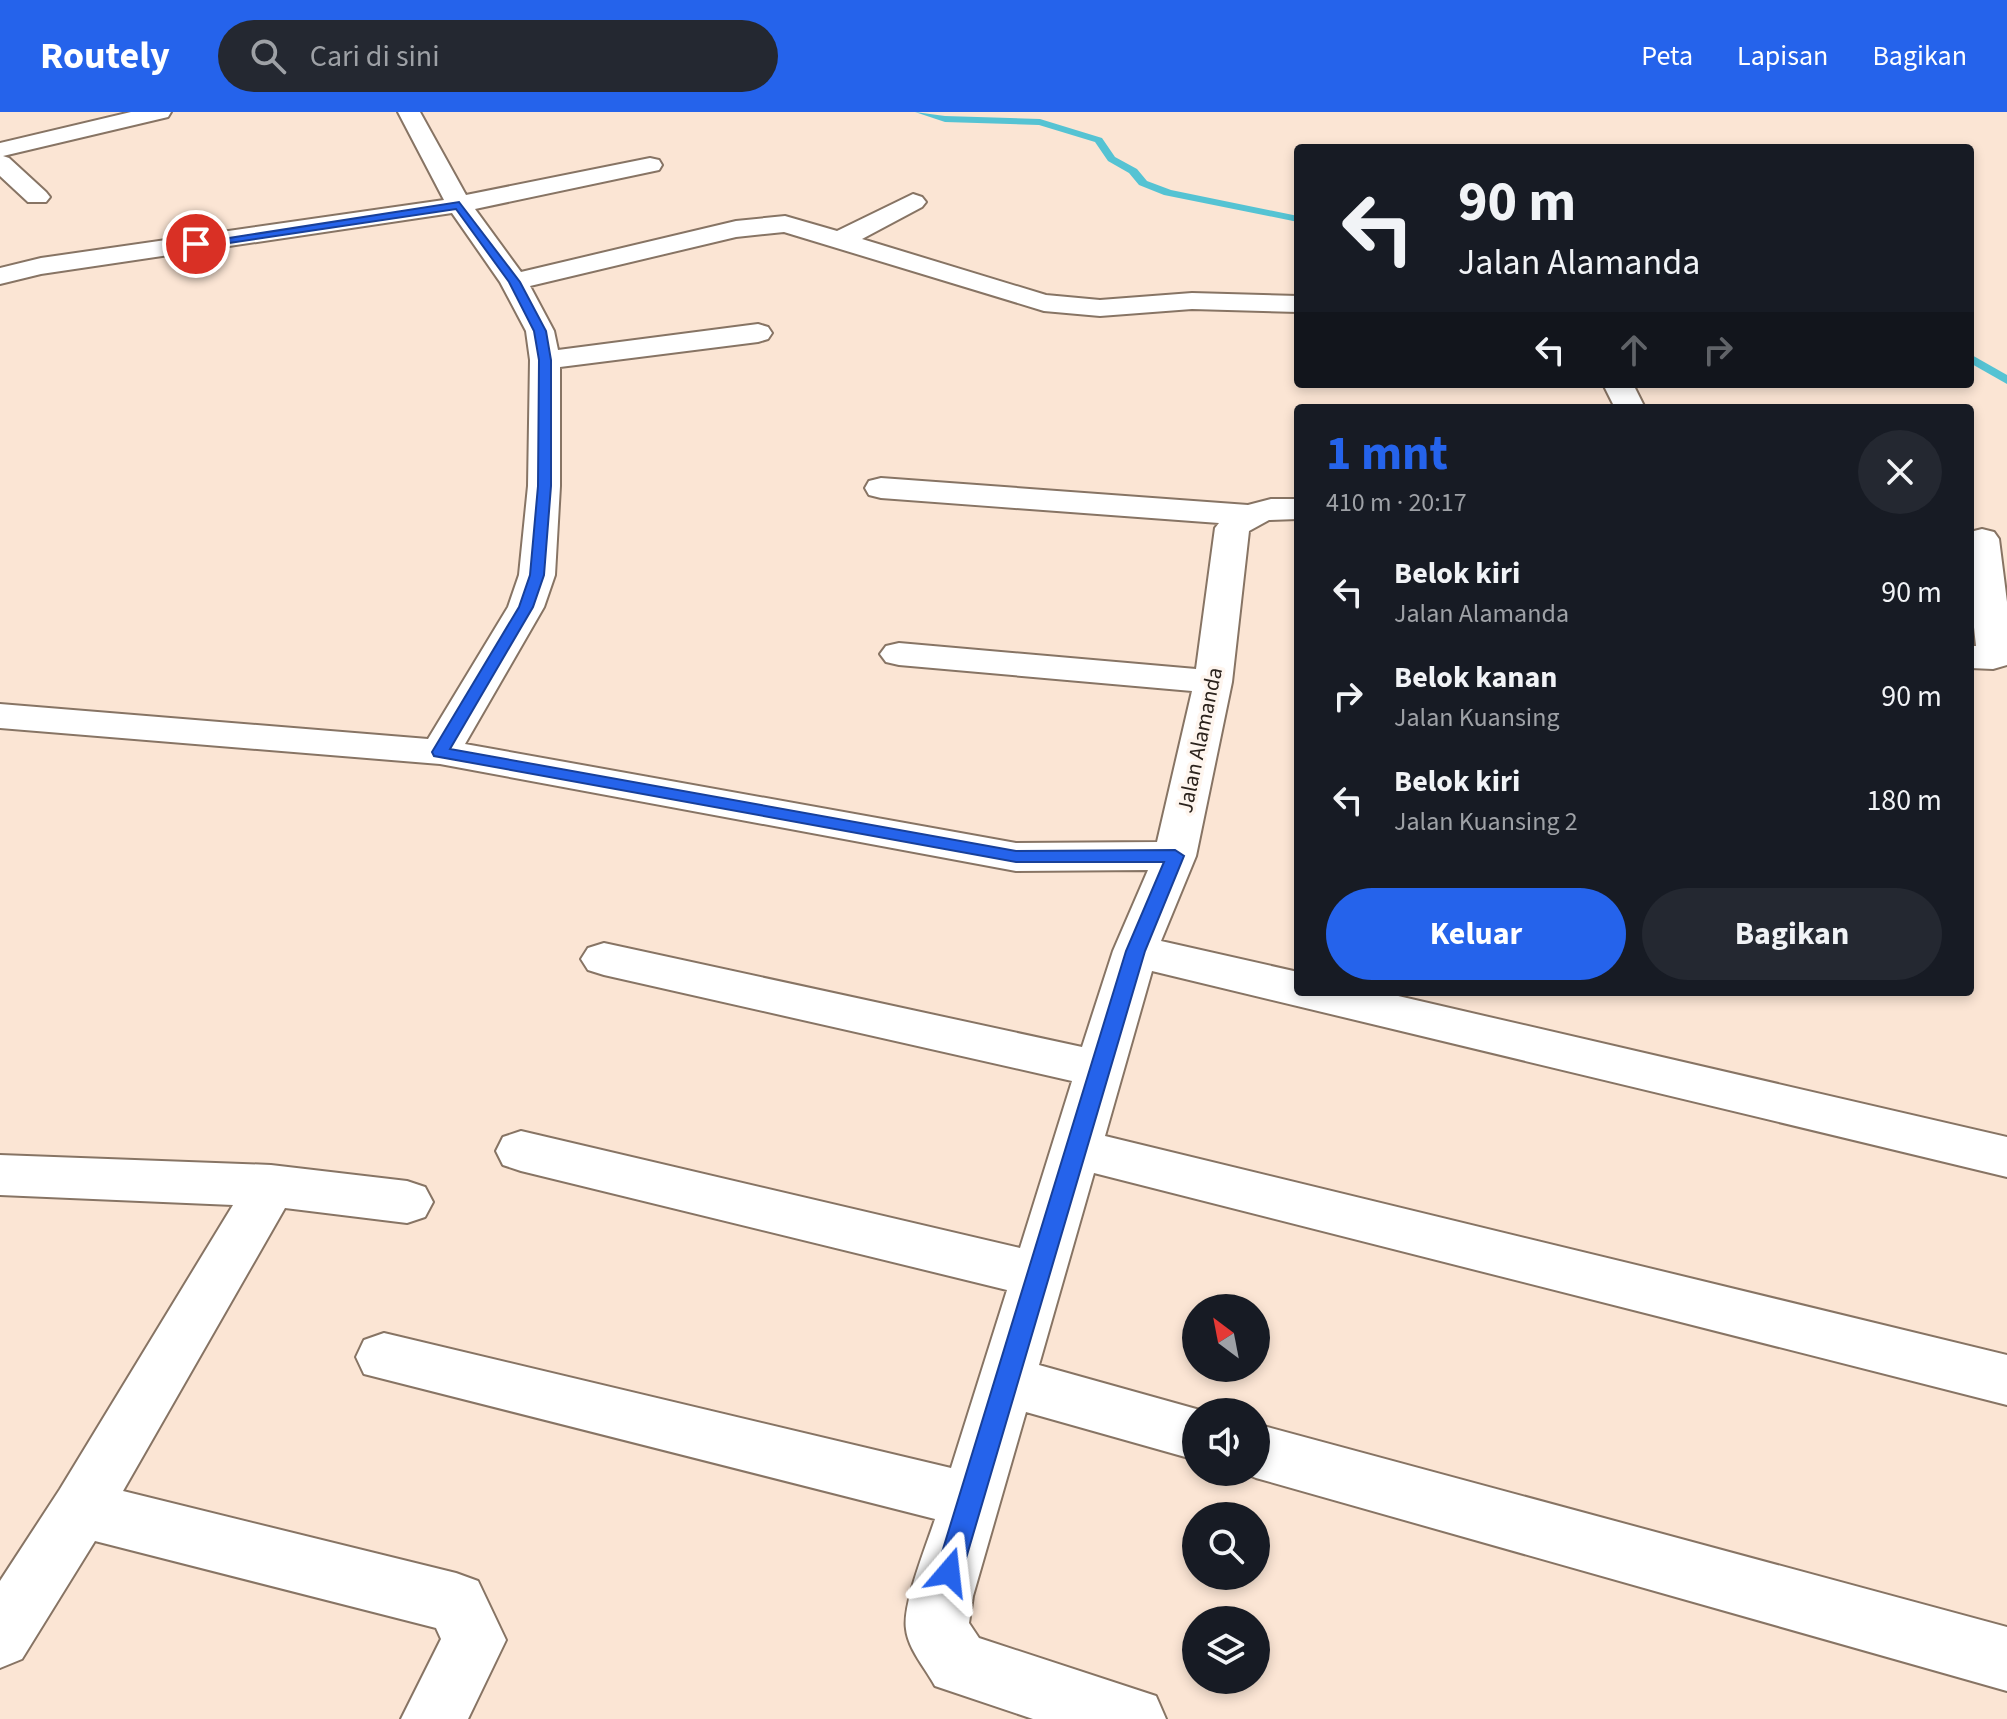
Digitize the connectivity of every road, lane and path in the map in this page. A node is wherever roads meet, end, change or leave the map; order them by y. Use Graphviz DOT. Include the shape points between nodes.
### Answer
graph roads {
  1 [pos="160,112"];
  2 [pos="409,112"];
  3 [pos="0,150"];
  4 [pos="0,163"];
  5 [pos="650,165"];
  6 [pos="37,197"];
  7 [pos="913,202"];
  8 [pos="459,205"];
  9 [pos="838,241"];
  10 [pos="0,276"];
  11 [pos="514,282"];
  12 [pos="1294,304"];
  13 [pos="758,333"];
  14 [pos="545,360"];
  15 [pos="881,488"];
  16 [pos="1294,509"];
  17 [pos="1252,515"];
  18 [pos="1986,539"];
  19 [pos="899,654"];
  20 [pos="1974,657"];
  21 [pos="1213,682"];
  22 [pos="0,716"];
  23 [pos="440,752"];
  24 [pos="1175,856"];
  25 [pos="1135,951"];
  26 [pos="604,959"];
  27 [pos="1294,988"];
  28 [pos="1326,996"];
  29 [pos="1099,1069"];
  30 [pos="1078,1149"];
  31 [pos="521,1151"];
  32 [pos="2007,1157"];
  33 [pos="0,1175"];
  34 [pos="271,1186"];
  35 [pos="407,1202"];
  36 [pos="1039,1275"];
  37 [pos="384,1357"];
  38 [pos="2007,1380"];
  39 [pos="1006,1381"];
  40 [pos="1182,1430"];
  41 [pos="1270,1455"];
  42 [pos="970,1500"];
  43 [pos="81,1509"];
  44 [pos="0,1637"];
  45 [pos="2007,1659"];
  46 [pos="434,1719"];
  47 [pos="1133,1719"];
  1 -- 3 [label="street"];
  2 -- 8 [label="street"];
  4 -- 6 [label="street"];
  5 -- 8 [label="street"];
  7 -- 9 [label="street"];
  8 -- 10 [label="street"];
  8 -- 11 [label="street"];
  9 -- 11 [label="street" via="785,224 756,225"];
  9 -- 12 [label="street" via="1065,307 1192,301"];
  11 -- 14 [label="street" via="540,331"];
  13 -- 14 [label="street"];
  14 -- 23 [label="street" via="537,575 526,607"];
  15 -- 17 [label="street"];
  16 -- 17 [label="street" via="1276,507"];
  17 -- 21 [label="street, Jalan Alamanda" via="1232,528"];
  18 -- 20 [label="street" via="1995,655"];
  19 -- 21 [label="street"];
  21 -- 24 [label="street, Jalan Alamanda"];
  22 -- 23 [label="street"];
  23 -- 24 [label="street" via="1016,857"];
  24 -- 25 [label="street, Jalan Alamanda"];
  25 -- 27 [label="street"];
  25 -- 29 [label="street, Jalan Alamanda"];
  26 -- 29 [label="street"];
  28 -- 32 [label="street"];
  29 -- 30 [label="street, Jalan Alamanda"];
  30 -- 36 [label="street, Jalan Alamanda"];
  30 -- 38 [label="street"];
  31 -- 36 [label="street"];
  33 -- 34 [label="street"];
  34 -- 35 [label="street"];
  34 -- 43 [label="street"];
  36 -- 39 [label="street, Jalan Alamanda"];
  37 -- 42 [label="street"];
  39 -- 40 [label="street"];
  39 -- 42 [label="street, Jalan Alamanda"];
  41 -- 45 [label="street"];
  42 -- 47 [label="street, Jalan Alamanda" via="937,1629 958,1663"];
  43 -- 44 [label="street"];
  43 -- 46 [label="street" via="456,1603 474,1640"];
}
